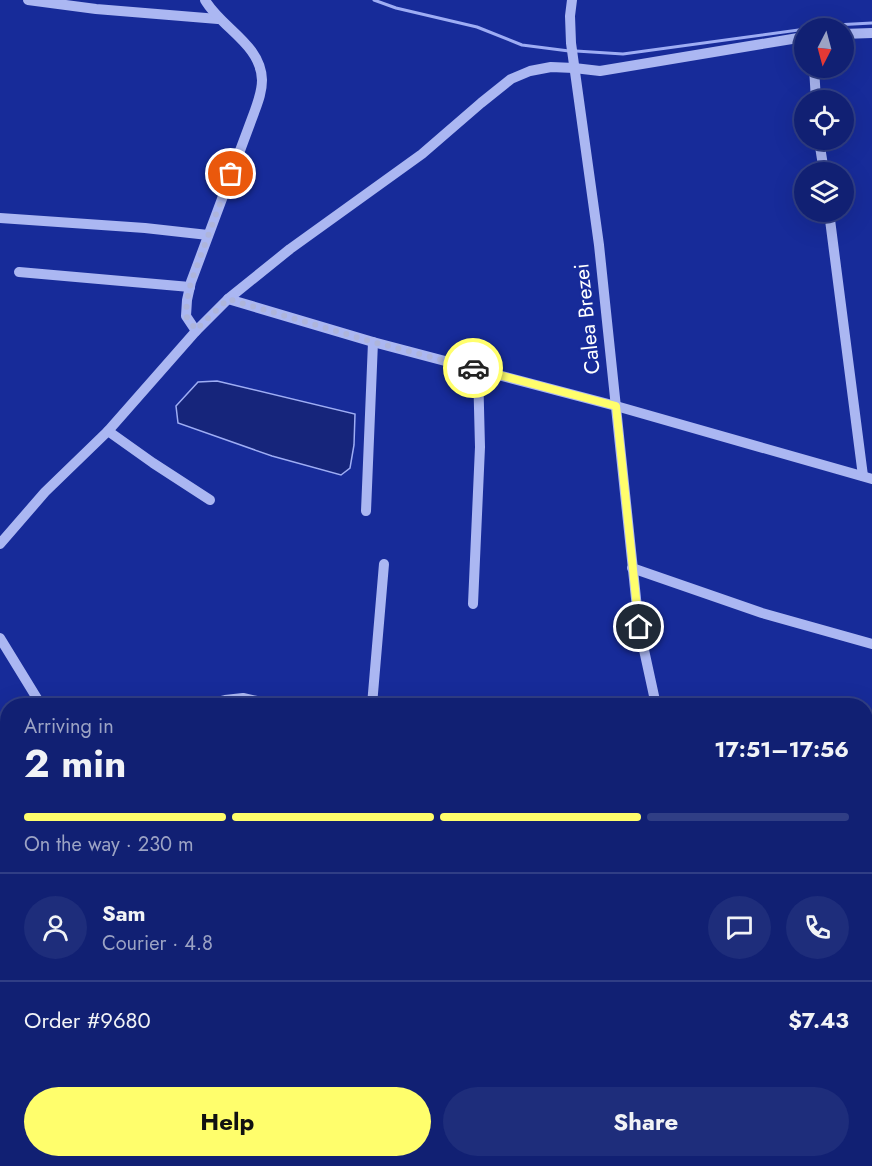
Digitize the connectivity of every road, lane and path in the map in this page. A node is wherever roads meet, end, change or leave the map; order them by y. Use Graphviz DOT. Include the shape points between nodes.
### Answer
graph roads {
  1 [pos="28,0"];
  2 [pos="205,0"];
  3 [pos="572,0"];
  4 [pos="218,19"];
  5 [pos="872,33"];
  6 [pos="854,34"];
  7 [pos="794,39"];
  8 [pos="574,68"];
  9 [pos="0,218"];
  10 [pos="830,222"];
  11 [pos="208,235"];
  12 [pos="19,272"];
  13 [pos="190,287"];
  14 [pos="228,299"];
  15 [pos="196,330"];
  16 [pos="373,342"];
  17 [pos="478,369"];
  18 [pos="616,406"];
  19 [pos="108,431"];
  20 [pos="867,477"];
  21 [pos="210,500"];
  22 [pos="366,511"];
  23 [pos="0,544"];
  24 [pos="384,564"];
  25 [pos="632,568"];
  26 [pos="473,604"];
  27 [pos="0,638"];
  28 [pos="872,644"];
  29 [pos="37,698"];
  30 [pos="373,698"];
  31 [pos="654,698"];
  1 -- 4 [label="street"];
  2 -- 4 [label="street"];
  3 -- 8 [label="street, Calea Brezei"];
  4 -- 11 [label="street" via="246,44 259,65 262,79 254,113"];
  5 -- 6 [label="street"];
  7 -- 8 [label="street" via="600,71"];
  8 -- 14 [label="street" via="530,71 511,79 422,154"];
  8 -- 18 [label="street, Calea Brezei"];
  9 -- 11 [label="street"];
  10 -- 20 [label="street"];
  11 -- 13 [label="street"];
  12 -- 13 [label="street"];
  13 -- 15 [label="street" via="186,316"];
  14 -- 15 [label="street"];
  14 -- 16 [label="street"];
  15 -- 19 [label="street"];
  16 -- 17 [label="street"];
  16 -- 22 [label="street"];
  17 -- 18 [label="street"];
  17 -- 26 [label="street" via="480,447"];
  18 -- 20 [label="street"];
  18 -- 25 [label="street, Calea Brezei"];
  19 -- 21 [label="street"];
  19 -- 23 [label="street" via="45,492"];
  24 -- 30 [label="street"];
  25 -- 28 [label="street" via="762,613"];
  25 -- 31 [label="street, Calea Brezei" via="639,627"];
  27 -- 29 [label="street"];
}
